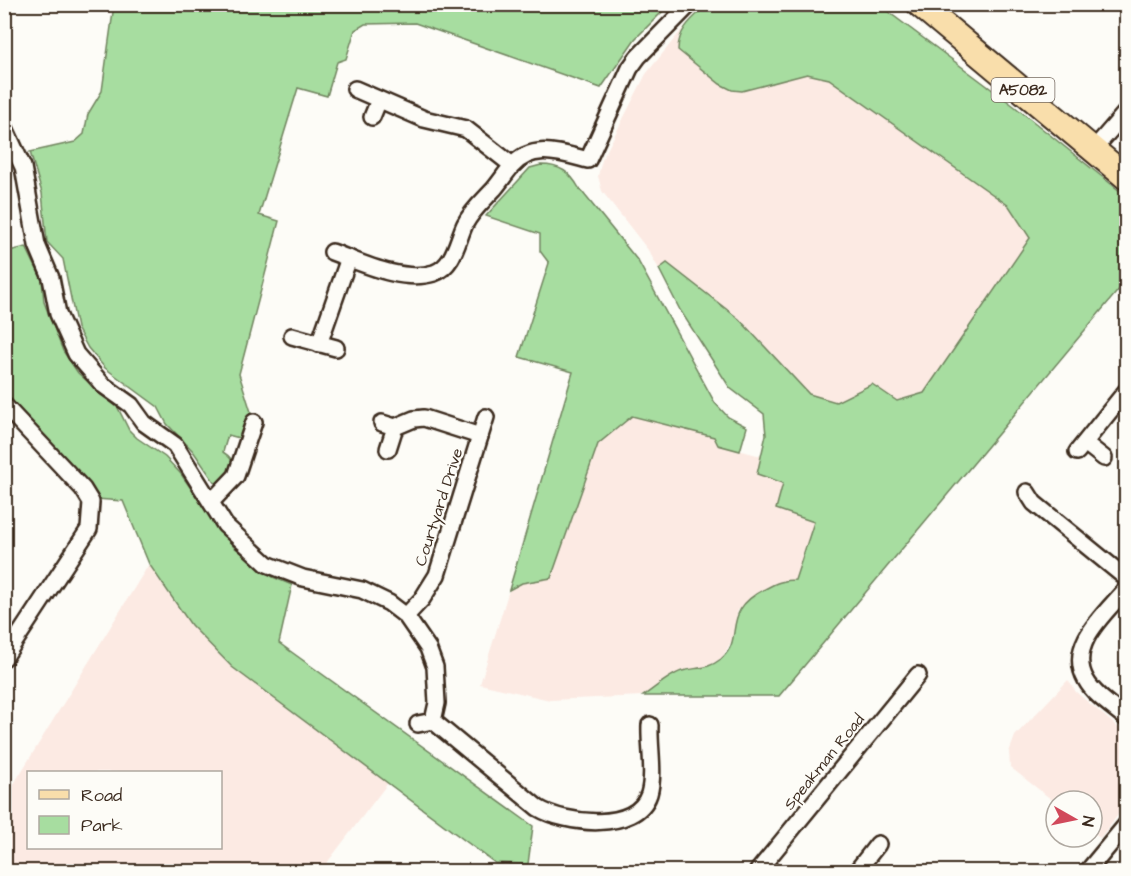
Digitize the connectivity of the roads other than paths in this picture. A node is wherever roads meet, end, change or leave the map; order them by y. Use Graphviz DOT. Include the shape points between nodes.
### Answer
graph roads {
  1 [pos="690,4"];
  2 [pos="919,4"];
  3 [pos="355,89"];
  4 [pos="379,100"];
  5 [pos="1126,112"];
  6 [pos="372,117"];
  7 [pos="4,126"];
  8 [pos="1093,150"];
  9 [pos="512,165"];
  10 [pos="1126,177"];
  11 [pos="332,252"];
  12 [pos="349,258"];
  13 [pos="292,336"];
  14 [pos="319,344"];
  15 [pos="336,348"];
  16 [pos="1126,391"];
  17 [pos="4,405"];
  18 [pos="486,417"];
  19 [pos="254,422"];
  20 [pos="480,436"];
  21 [pos="388,449"];
  22 [pos="1104,458"];
  23 [pos="1027,492"];
  24 [pos="211,502"];
  25 [pos="1126,578"];
  26 [pos="1126,589"];
  27 [pos="406,616"];
  28 [pos="4,658"];
  29 [pos="918,675"];
  30 [pos="1126,718"];
  31 [pos="650,725"];
  32 [pos="666,750"];
  33 [pos="650,751"];
  34 [pos="1126,825"];
  35 [pos="878,844"];
  36 [pos="757,872"];
  37 [pos="856,872"];
  38 [pos="1088,872"];
  1 -- 9 [label="street" via="630,68 588,159 535,151"];
  2 -- 8 [label="main road, A5082"];
  3 -- 4 [label="street"];
  4 -- 6 [label="street"];
  4 -- 9 [label="street" via="424,119 466,129"];
  5 -- 8 [label="street"];
  7 -- 24 [label="street" via="20,158 30,193 37,245 53,282 58,314 76,354 103,385 131,405 144,423 175,445"];
  8 -- 10 [label="main road, A5082"];
  9 -- 12 [label="street" via="466,223 451,258 440,270 409,275"];
  11 -- 12 [label="street"];
  12 -- 14 [label="street"];
  13 -- 14 [label="street"];
  14 -- 15 [label="street"];
  16 -- 22 [label="street" via="1081,447"];
  17 -- 28 [label="street" via="83,489 92,512 84,539"];
  18 -- 20 [label="street, Courtyard Drive"];
  19 -- 24 [label="street" via="239,449 236,477"];
  20 -- 21 [label="street, Courtyard Drive" via="414,418 389,425"];
  20 -- 27 [label="street, Courtyard Drive" via="436,575"];
  23 -- 25 [label="street" via="1034,503"];
  24 -- 27 [label="street" via="225,525 267,564 303,578 362,590"];
  26 -- 30 [label="street" via="1090,632 1080,657 1086,681"];
  27 -- 33 [label="street" via="428,648 435,667 437,703 426,723 538,808 566,820 630,817 638,812 650,789"];
  29 -- 36 [label="street, Speakman Road"];
  31 -- 33 [label="street"];
  32 -- 33 [label="street"];
  34 -- 38 [label="street"];
  35 -- 37 [label="street"];
}
